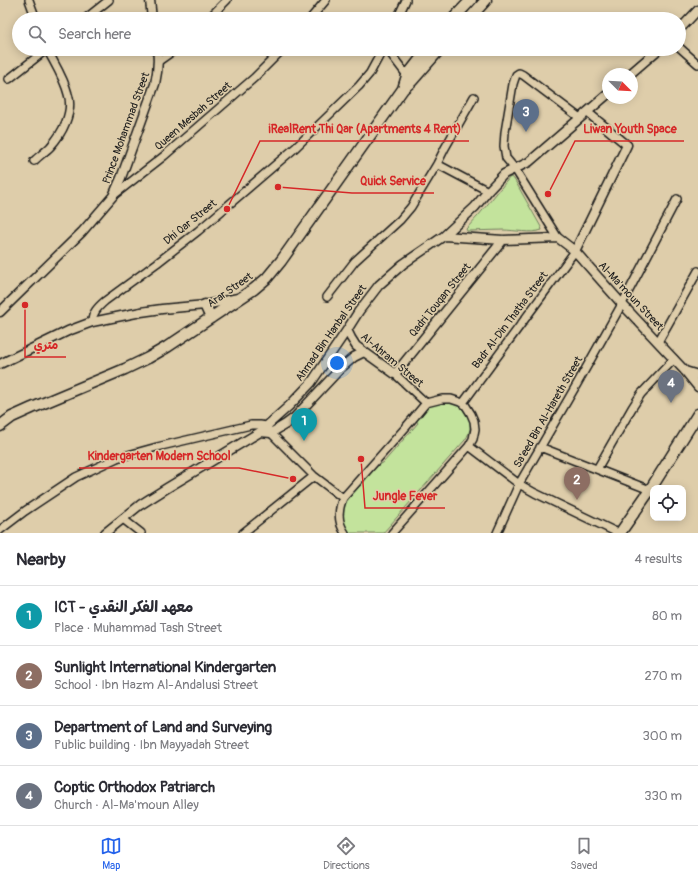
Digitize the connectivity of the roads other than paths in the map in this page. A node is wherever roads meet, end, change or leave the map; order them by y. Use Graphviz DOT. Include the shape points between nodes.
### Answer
graph roads {
  1 [pos="29,0"];
  2 [pos="109,0"];
  3 [pos="150,0"];
  4 [pos="227,0"];
  5 [pos="326,0"];
  6 [pos="406,0"];
  7 [pos="471,0"];
  8 [pos="481,2"];
  9 [pos="698,10"];
  10 [pos="33,12"];
  11 [pos="93,12"];
  12 [pos="151,12"];
  13 [pos="215,12"];
  14 [pos="316,12"];
  15 [pos="400,12"];
  16 [pos="460,12"];
  17 [pos="474,12"];
  18 [pos="686,23"];
  19 [pos="686,53"];
  20 [pos="38,56"];
  21 [pos="50,56"];
  22 [pos="158,56"];
  23 [pos="166,56"];
  24 [pos="276,56"];
  25 [pos="379,56"];
  26 [pos="392,56"];
  27 [pos="423,56"];
  28 [pos="433,56"];
  29 [pos="651,56"];
  30 [pos="159,61"];
  31 [pos="698,64"];
  32 [pos="637,68"];
  33 [pos="409,78"];
  34 [pos="9,79"];
  35 [pos="474,97"];
  36 [pos="602,99"];
  37 [pos="587,112"];
  38 [pos="580,118"];
  39 [pos="34,161"];
  40 [pos="436,164"];
  41 [pos="515,169"];
  42 [pos="488,191"];
  43 [pos="113,196"];
  44 [pos="677,199"];
  45 [pos="444,236"];
  46 [pos="558,238"];
  47 [pos="503,240"];
  48 [pos="575,251"];
  49 [pos="698,271"];
  50 [pos="328,297"];
  51 [pos="241,298"];
  52 [pos="622,304"];
  53 [pos="205,305"];
  54 [pos="0,312"];
  55 [pos="211,318"];
  56 [pos="92,322"];
  57 [pos="348,330"];
  58 [pos="658,342"];
  59 [pos="364,352"];
  60 [pos="674,359"];
  61 [pos="0,364"];
  62 [pos="685,371"];
  63 [pos="395,374"];
  64 [pos="698,375"];
  65 [pos="311,383"];
  66 [pos="698,388"];
  67 [pos="319,391"];
  68 [pos="426,403"];
  69 [pos="463,403"];
  70 [pos="698,414"];
  71 [pos="0,426"];
  72 [pos="263,429"];
  73 [pos="271,433"];
  74 [pos="469,446"];
  75 [pos="540,447"];
  76 [pos="597,470"];
  77 [pos="314,476"];
  78 [pos="519,484"];
  79 [pos="653,485"];
  80 [pos="650,490"];
  81 [pos="343,498"];
  82 [pos="123,519"];
  83 [pos="0,530"];
  84 [pos="105,533"];
  85 [pos="141,533"];
  86 [pos="243,533"];
  87 [pos="344,533"];
  88 [pos="392,533"];
  89 [pos="497,533"];
  90 [pos="619,533"];
  1 -- 10 [label="street"];
  2 -- 11 [label="street"];
  3 -- 12 [label="street"];
  4 -- 13 [label="street"];
  5 -- 14 [label="street"];
  6 -- 15 [label="street"];
  7 -- 16 [label="main road"];
  8 -- 17 [label="main road"];
  9 -- 18 [label="street"];
  19 -- 31 [label="street"];
  20 -- 34 [label="street"];
  21 -- 39 [label="street" via="70,102 63,127 50,146"];
  22 -- 30 [label="street, Prince Mohammad Street"];
  23 -- 30 [label="street"];
  24 -- 43 [label="street, Queen Mesbah Street" via="197,128"];
  25 -- 56 [label="street, Dhi Qar Street" via="359,86 295,148 198,231 105,301 95,312"];
  26 -- 33 [label="street"];
  27 -- 33 [label="main road, Arar Street"];
  28 -- 33 [label="main road, Arar Street"];
  29 -- 32 [label="street"];
  30 -- 43 [label="street, Prince Mohammad Street" via="155,84"];
  33 -- 51 [label="main road, Arar Street" via="281,261 267,278"];
  35 -- 40 [label="street"];
  36 -- 37 [label="street, Ahmad Bin Hanbal Street"];
  37 -- 38 [label="street, Ahmad Bin Hanbal Street"];
  37 -- 48 [label="street" via="627,145"];
  38 -- 41 [label="street, Ahmad Bin Hanbal Street" via="529,162"];
  38 -- 41 [label="street" via="528,78 519,73 516,75 504,146 506,158"];
  40 -- 42 [label="street"];
  40 -- 50 [label="street" via="406,214 355,261"];
  41 -- 42 [label="street, Ahmad Bin Hanbal Street" via="504,174"];
  41 -- 46 [label="street"];
  42 -- 45 [label="street, Ahmad Bin Hanbal Street" via="476,207"];
  43 -- 54 [label="street, Prince Mohammad Street" via="82,232"];
  44 -- 52 [label="street, Sa'eed Bin Al-Hareth Street"];
  45 -- 47 [label="street"];
  45 -- 57 [label="street, Ahmad Bin Hanbal Street" via="403,264 379,285"];
  46 -- 47 [label="street"];
  46 -- 48 [label="street, Al-Ma'moun Street"];
  47 -- 63 [label="street, Qadri Touqan Street"];
  48 -- 52 [label="street, Al-Ma'moun Street"];
  48 -- 69 [label="street, Badr Al-Din Thatha Street"];
  49 -- 58 [label="street"];
  51 -- 53 [label="street"];
  51 -- 55 [label="main road, Arar Street"];
  52 -- 58 [label="street, Al-Ma'moun Street"];
  52 -- 75 [label="street, Sa'eed Bin Al-Hareth Street"];
  53 -- 55 [label="main road"];
  53 -- 56 [label="street" via="155,310"];
  55 -- 71 [label="main road, Arar Street" via="148,358 12,417"];
  56 -- 61 [label="street"];
  57 -- 59 [label="street, Al-Ahram Street" via="356,346"];
  57 -- 65 [label="street, Ahmad Bin Hanbal Street"];
  58 -- 60 [label="street, Al-Ma'moun Street"];
  59 -- 63 [label="street, Al-Ahram Street"];
  59 -- 67 [label="street, Ahmad Bin Hanbal Street" via="345,364"];
  60 -- 62 [label="street, Al-Ma'moun Street"];
  60 -- 76 [label="street" via="641,394"];
  62 -- 64 [label="street"];
  62 -- 66 [label="street, Al-Ma'moun Street"];
  63 -- 68 [label="street, Al-Ahram Street"];
  65 -- 67 [label="street"];
  65 -- 72 [label="street, Ahmad Bin Hanbal Street" via="290,406"];
  67 -- 73 [label="street, Ahmad Bin Hanbal Street" via="294,418"];
  68 -- 69 [label="street" via="446,399"];
  68 -- 81 [label="street"];
  69 -- 74 [label="street" via="469,410 475,428"];
  70 -- 79 [label="main road"];
  72 -- 73 [label="street"];
  72 -- 82 [label="street, Ahmad Bin Hanbal Street" via="143,503"];
  72 -- 83 [label="street" via="260,425 251,425 117,458 71,480"];
  73 -- 77 [label="street"];
  74 -- 78 [label="street"];
  74 -- 88 [label="street"];
  75 -- 76 [label="street"];
  75 -- 78 [label="street, Sa'eed Bin Al-Hareth Street"];
  76 -- 80 [label="street"];
  77 -- 81 [label="street"];
  77 -- 86 [label="street"];
  78 -- 89 [label="street, Sa'eed Bin Al-Hareth Street"];
  78 -- 90 [label="street"];
  80 -- 90 [label="main road"];
  81 -- 87 [label="street" via="338,512"];
  82 -- 84 [label="street, Ahmad Bin Hanbal Street"];
  82 -- 85 [label="street"];
}
